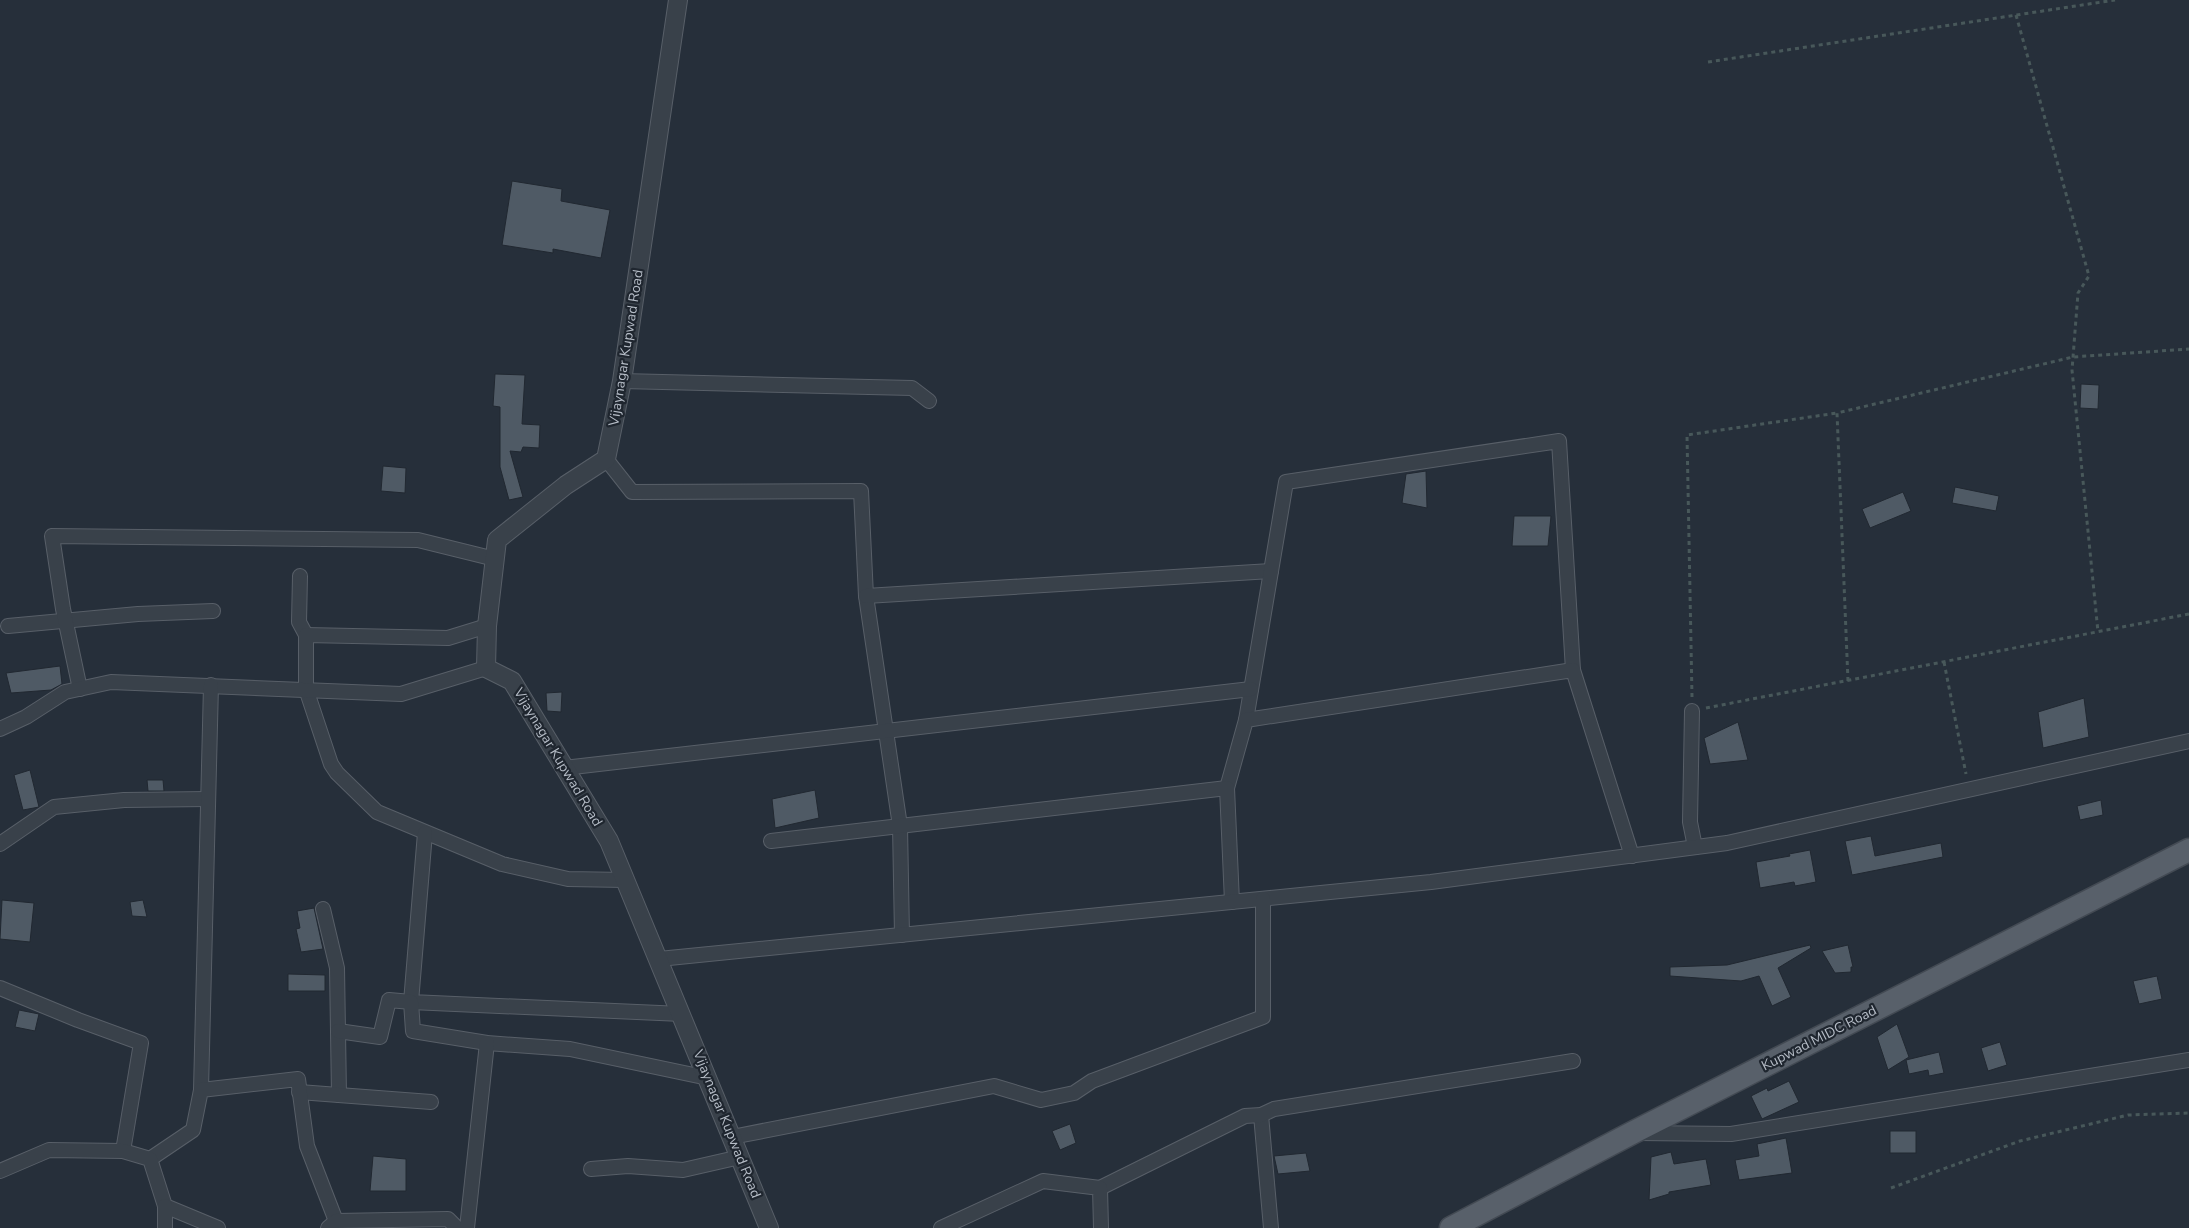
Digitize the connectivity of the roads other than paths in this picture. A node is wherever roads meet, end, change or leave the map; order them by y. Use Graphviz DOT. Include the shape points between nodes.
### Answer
graph roads {
  1 [pos="678,0"];
  2 [pos="622,380"];
  3 [pos="929,401"];
  4 [pos="606,459"];
  5 [pos="495,559"];
  6 [pos="1271,570"];
  7 [pos="300,576"];
  8 [pos="866,596"];
  9 [pos="213,611"];
  10 [pos="65,620"];
  11 [pos="8,626"];
  12 [pos="487,626"];
  13 [pos="306,635"];
  14 [pos="486,668"];
  15 [pos="1573,670"];
  16 [pos="211,685"];
  17 [pos="80,689"];
  18 [pos="306,689"];
  19 [pos="1251,689"];
  20 [pos="1692,711"];
  21 [pos="1246,720"];
  22 [pos="0,729"];
  23 [pos="886,730"];
  24 [pos="2189,741"];
  25 [pos="564,768"];
  26 [pos="1227,788"];
  27 [pos="208,799"];
  28 [pos="900,826"];
  29 [pos="425,833"];
  30 [pos="771,841"];
  31 [pos="0,844"];
  32 [pos="1695,847"];
  33 [pos="2189,850"];
  34 [pos="1632,856"];
  35 [pos="625,880"];
  36 [pos="1263,898"];
  37 [pos="1232,902"];
  38 [pos="323,909"];
  39 [pos="902,935"];
  40 [pos="659,959"];
  41 [pos="0,988"];
  42 [pos="411,1002"];
  43 [pos="682,1014"];
  44 [pos="338,1032"];
  45 [pos="486,1043"];
  46 [pos="2189,1060"];
  47 [pos="1573,1061"];
  48 [pos="708,1078"];
  49 [pos="201,1090"];
  50 [pos="299,1092"];
  51 [pos="339,1095"];
  52 [pos="431,1102"];
  53 [pos="1261,1115"];
  54 [pos="1632,1133"];
  55 [pos="732,1137"];
  56 [pos="123,1151"];
  57 [pos="740,1157"];
  58 [pos="150,1159"];
  59 [pos="591,1169"];
  60 [pos="0,1171"];
  61 [pos="1100,1188"];
  62 [pos="165,1206"];
  63 [pos="332,1225"];
  64 [pos="165,1228"];
  65 [pos="218,1228"];
  66 [pos="457,1228"];
  67 [pos="467,1228"];
  68 [pos="769,1228"];
  69 [pos="941,1228"];
  70 [pos="1101,1228"];
  71 [pos="1271,1228"];
  72 [pos="1451,1228"];
  1 -- 2 [label="street, Vijaynagar Kupwad Road"];
  2 -- 3 [label="street" via="912,388"];
  2 -- 4 [label="street, Vijaynagar Kupwad Road"];
  4 -- 5 [label="street" via="566,485 497,540"];
  4 -- 8 [label="street" via="632,492 861,491"];
  5 -- 10 [label="street" via="418,540 52,536"];
  5 -- 12 [label="street"];
  6 -- 8 [label="street"];
  6 -- 15 [label="street" via="1286,482 1559,441"];
  6 -- 19 [label="street"];
  7 -- 13 [label="street" via="299,622"];
  8 -- 23 [label="street"];
  9 -- 10 [label="street"];
  10 -- 11 [label="street"];
  10 -- 17 [label="street"];
  12 -- 13 [label="street" via="448,638"];
  12 -- 14 [label="street"];
  13 -- 18 [label="street"];
  14 -- 18 [label="street" via="401,694"];
  14 -- 25 [label="street, Vijaynagar Kupwad Road" via="512,681"];
  15 -- 21 [label="street"];
  15 -- 34 [label="street"];
  16 -- 17 [label="street" via="111,682"];
  16 -- 18 [label="street"];
  16 -- 27 [label="street"];
  17 -- 22 [label="street" via="65,692"];
  18 -- 29 [label="street" via="330,764 377,812"];
  19 -- 21 [label="street"];
  19 -- 23 [label="street"];
  20 -- 32 [label="street" via="1690,822"];
  21 -- 26 [label="street"];
  23 -- 25 [label="street"];
  23 -- 28 [label="street"];
  24 -- 32 [label="street" via="1727,843"];
  25 -- 35 [label="street, Vijaynagar Kupwad Road" via="609,842"];
  26 -- 28 [label="street"];
  26 -- 37 [label="street"];
  27 -- 31 [label="street" via="124,800 54,807"];
  27 -- 49 [label="street"];
  28 -- 30 [label="street"];
  28 -- 39 [label="street"];
  29 -- 35 [label="street" via="502,864 568,879"];
  29 -- 42 [label="street"];
  32 -- 34 [label="street"];
  33 -- 54 [label="main road, Kupwad MIDC Road"];
  34 -- 36 [label="street" via="1431,882"];
  35 -- 40 [label="street, Vijaynagar Kupwad Road"];
  36 -- 37 [label="street"];
  36 -- 55 [label="street" via="1263,1017 1092,1081 1066,1095 1041,1100 994,1086"];
  37 -- 39 [label="street"];
  38 -- 44 [label="street" via="337,968"];
  39 -- 40 [label="street"];
  40 -- 43 [label="street, Vijaynagar Kupwad Road"];
  41 -- 56 [label="street" via="141,1043"];
  42 -- 43 [label="street"];
  42 -- 44 [label="street" via="389,1000 380,1037"];
  42 -- 45 [label="street" via="413,1031"];
  43 -- 48 [label="street, Vijaynagar Kupwad Road"];
  44 -- 51 [label="street"];
  45 -- 48 [label="street" via="570,1049"];
  45 -- 67 [label="street"];
  46 -- 54 [label="street" via="1731,1134"];
  47 -- 53 [label="street" via="1274,1109"];
  48 -- 55 [label="street, Vijaynagar Kupwad Road"];
  49 -- 50 [label="street" via="298,1079"];
  49 -- 58 [label="street" via="193,1130"];
  50 -- 51 [label="street"];
  50 -- 63 [label="street" via="307,1146"];
  51 -- 52 [label="street"];
  53 -- 61 [label="street" via="1245,1116"];
  53 -- 71 [label="street"];
  54 -- 72 [label="main road, Kupwad MIDC Road"];
  55 -- 57 [label="street, Vijaynagar Kupwad Road"];
  56 -- 58 [label="street"];
  56 -- 60 [label="street" via="49,1150"];
  57 -- 59 [label="street" via="683,1170 628,1166"];
  57 -- 68 [label="street, Vijaynagar Kupwad Road"];
  58 -- 62 [label="street"];
  61 -- 69 [label="street" via="1043,1181"];
  61 -- 70 [label="street"];
  62 -- 64 [label="street"];
  62 -- 65 [label="street"];
  63 -- 66 [label="street" via="448,1219"];
}
